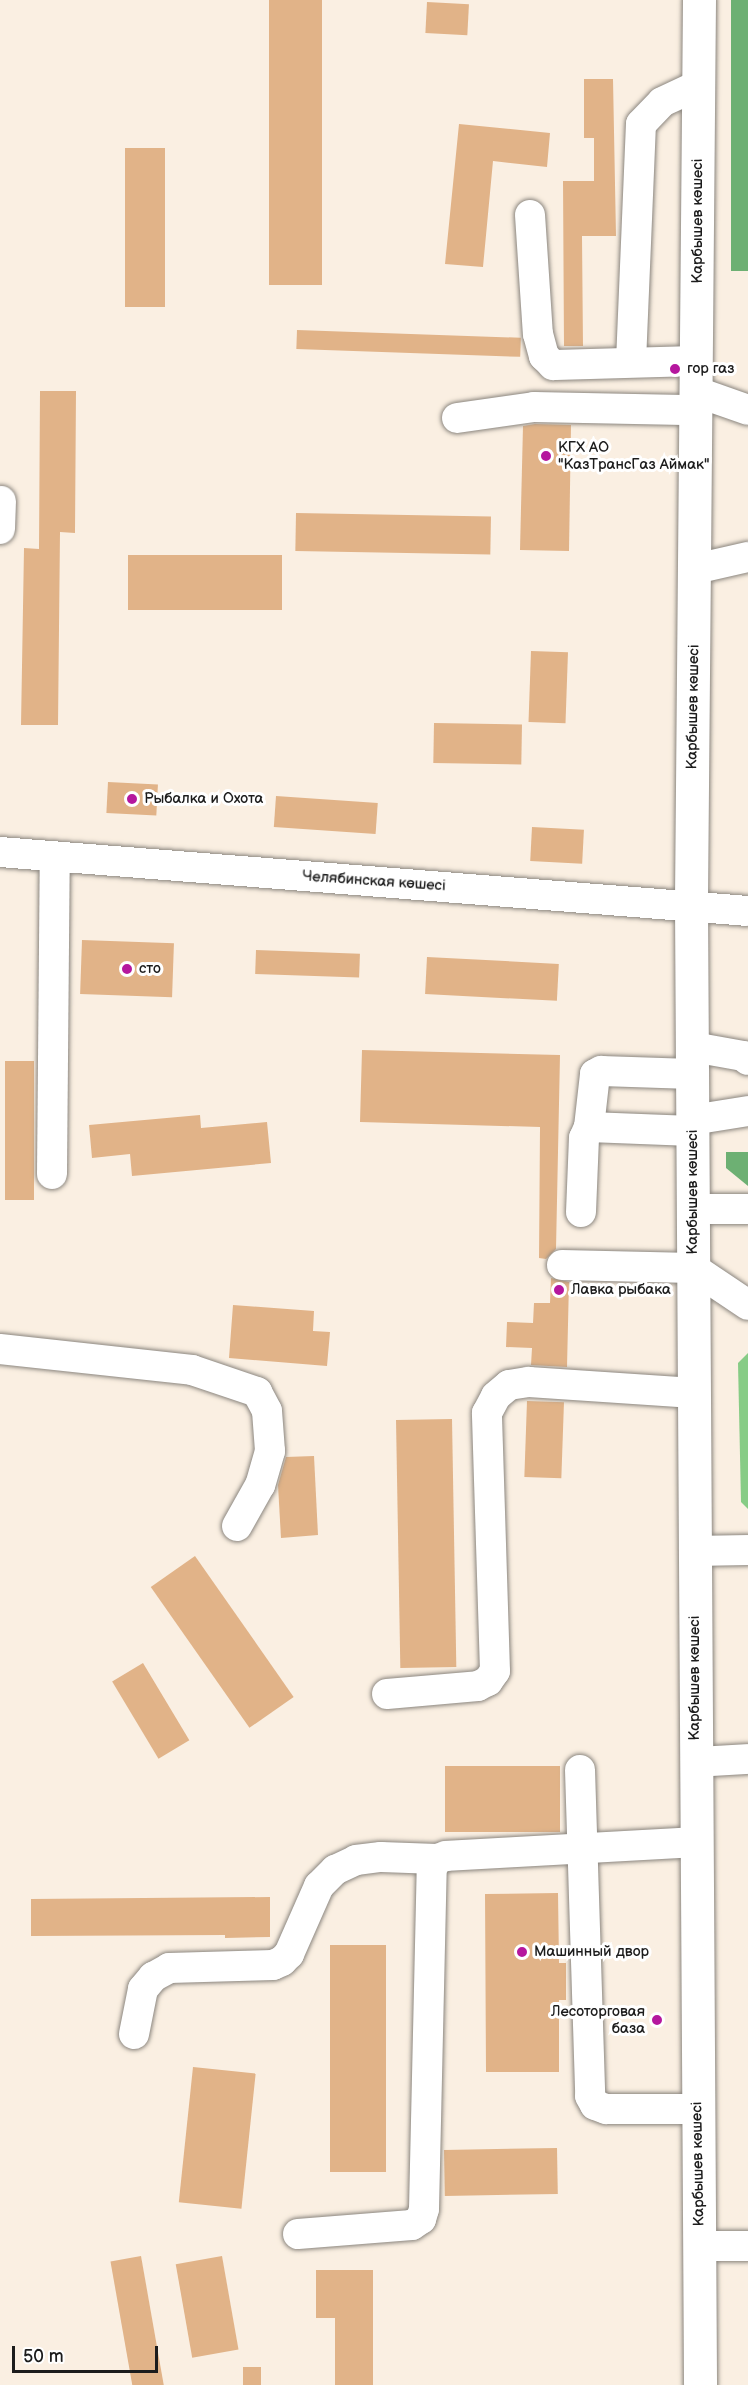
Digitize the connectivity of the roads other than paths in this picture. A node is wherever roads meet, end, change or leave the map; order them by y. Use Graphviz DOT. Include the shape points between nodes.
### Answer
graph roads {
  1 [pos="699,0"];
  2 [pos="698,86"];
  3 [pos="530,215"];
  4 [pos="631,362"];
  5 [pos="697,388"];
  6 [pos="748,410"];
  7 [pos="457,418"];
  8 [pos="748,557"];
  9 [pos="695,568"];
  10 [pos="0,852"];
  11 [pos="55,857"];
  12 [pos="691,905"];
  13 [pos="748,911"];
  14 [pos="692,1060"];
  15 [pos="748,1060"];
  16 [pos="748,1111"];
  17 [pos="692,1126"];
  18 [pos="589,1127"];
  19 [pos="52,1174"];
  20 [pos="693,1209"];
  21 [pos="748,1209"];
  22 [pos="581,1212"];
  23 [pos="562,1266"];
  24 [pos="693,1268"];
  25 [pos="748,1305"];
  26 [pos="0,1349"];
  27 [pos="694,1393"];
  28 [pos="237,1526"];
  29 [pos="748,1550"];
  30 [pos="694,1551"];
  31 [pos="387,1694"];
  32 [pos="748,1759"];
  33 [pos="696,1762"];
  34 [pos="580,1770"];
  35 [pos="696,1842"];
  36 [pos="583,1848"];
  37 [pos="436,1859"];
  38 [pos="134,2034"];
  39 [pos="697,2109"];
  40 [pos="298,2234"];
  41 [pos="699,2246"];
  42 [pos="748,2246"];
  43 [pos="700,2385"];
  1 -- 2 [label="main road, Карбышев көшесі"];
  2 -- 4 [label="street" via="662,102 641,124"];
  2 -- 5 [label="main road, Карбышев көшесі"];
  3 -- 4 [label="street" via="538,334 544,356 553,365"];
  4 -- 5 [label="street"];
  5 -- 6 [label="street"];
  5 -- 7 [label="street"];
  5 -- 9 [label="main road, Карбышев көшесі"];
  8 -- 9 [label="street"];
  9 -- 12 [label="main road, Карбышев көшесі"];
  10 -- 11 [label="street, Челябинская көшесі"];
  11 -- 12 [label="street, Челябинская көшесі"];
  11 -- 19 [label="street"];
  12 -- 13 [label="street, Челябинская көшесі"];
  12 -- 14 [label="main road, Карбышев көшесі"];
  14 -- 15 [label="street" via="743,1056"];
  14 -- 17 [label="main road, Карбышев көшесі"];
  14 -- 18 [label="street" via="595,1074"];
  16 -- 17 [label="street"];
  17 -- 18 [label="street"];
  17 -- 20 [label="main road, Карбышев көшесі"];
  18 -- 22 [label="street" via="584,1138"];
  20 -- 21 [label="street"];
  20 -- 24 [label="main road, Карбышев көшесі"];
  23 -- 24 [label="street"];
  24 -- 25 [label="street"];
  24 -- 27 [label="main road, Карбышев көшесі"];
  26 -- 28 [label="street" via="192,1370 257,1392 267,1411 270,1451 260,1485"];
  27 -- 30 [label="main road, Карбышев көшесі"];
  27 -- 31 [label="street" via="529,1382 509,1385 496,1396 487,1413 495,1671 478,1686"];
  29 -- 30 [label="street"];
  30 -- 33 [label="main road, Карбышев көшесі"];
  32 -- 33 [label="street"];
  33 -- 35 [label="main road, Карбышев көшесі"];
  34 -- 36 [label="street"];
  35 -- 36 [label="street"];
  35 -- 39 [label="main road, Карбышев көшесі"];
  36 -- 37 [label="street"];
  36 -- 39 [label="street" via="590,2096 595,2105 606,2109"];
  37 -- 38 [label="street" via="381,1857 356,1860 335,1870 319,1886 289,1954 282,1961 273,1965 169,1968 153,1977 143,1989"];
  37 -- 40 [label="street" via="432,1868 421,2219 412,2226"];
  39 -- 41 [label="main road, Карбышев көшесі"];
  41 -- 42 [label="street"];
  41 -- 43 [label="main road, Карбышев көшесі"];
}
